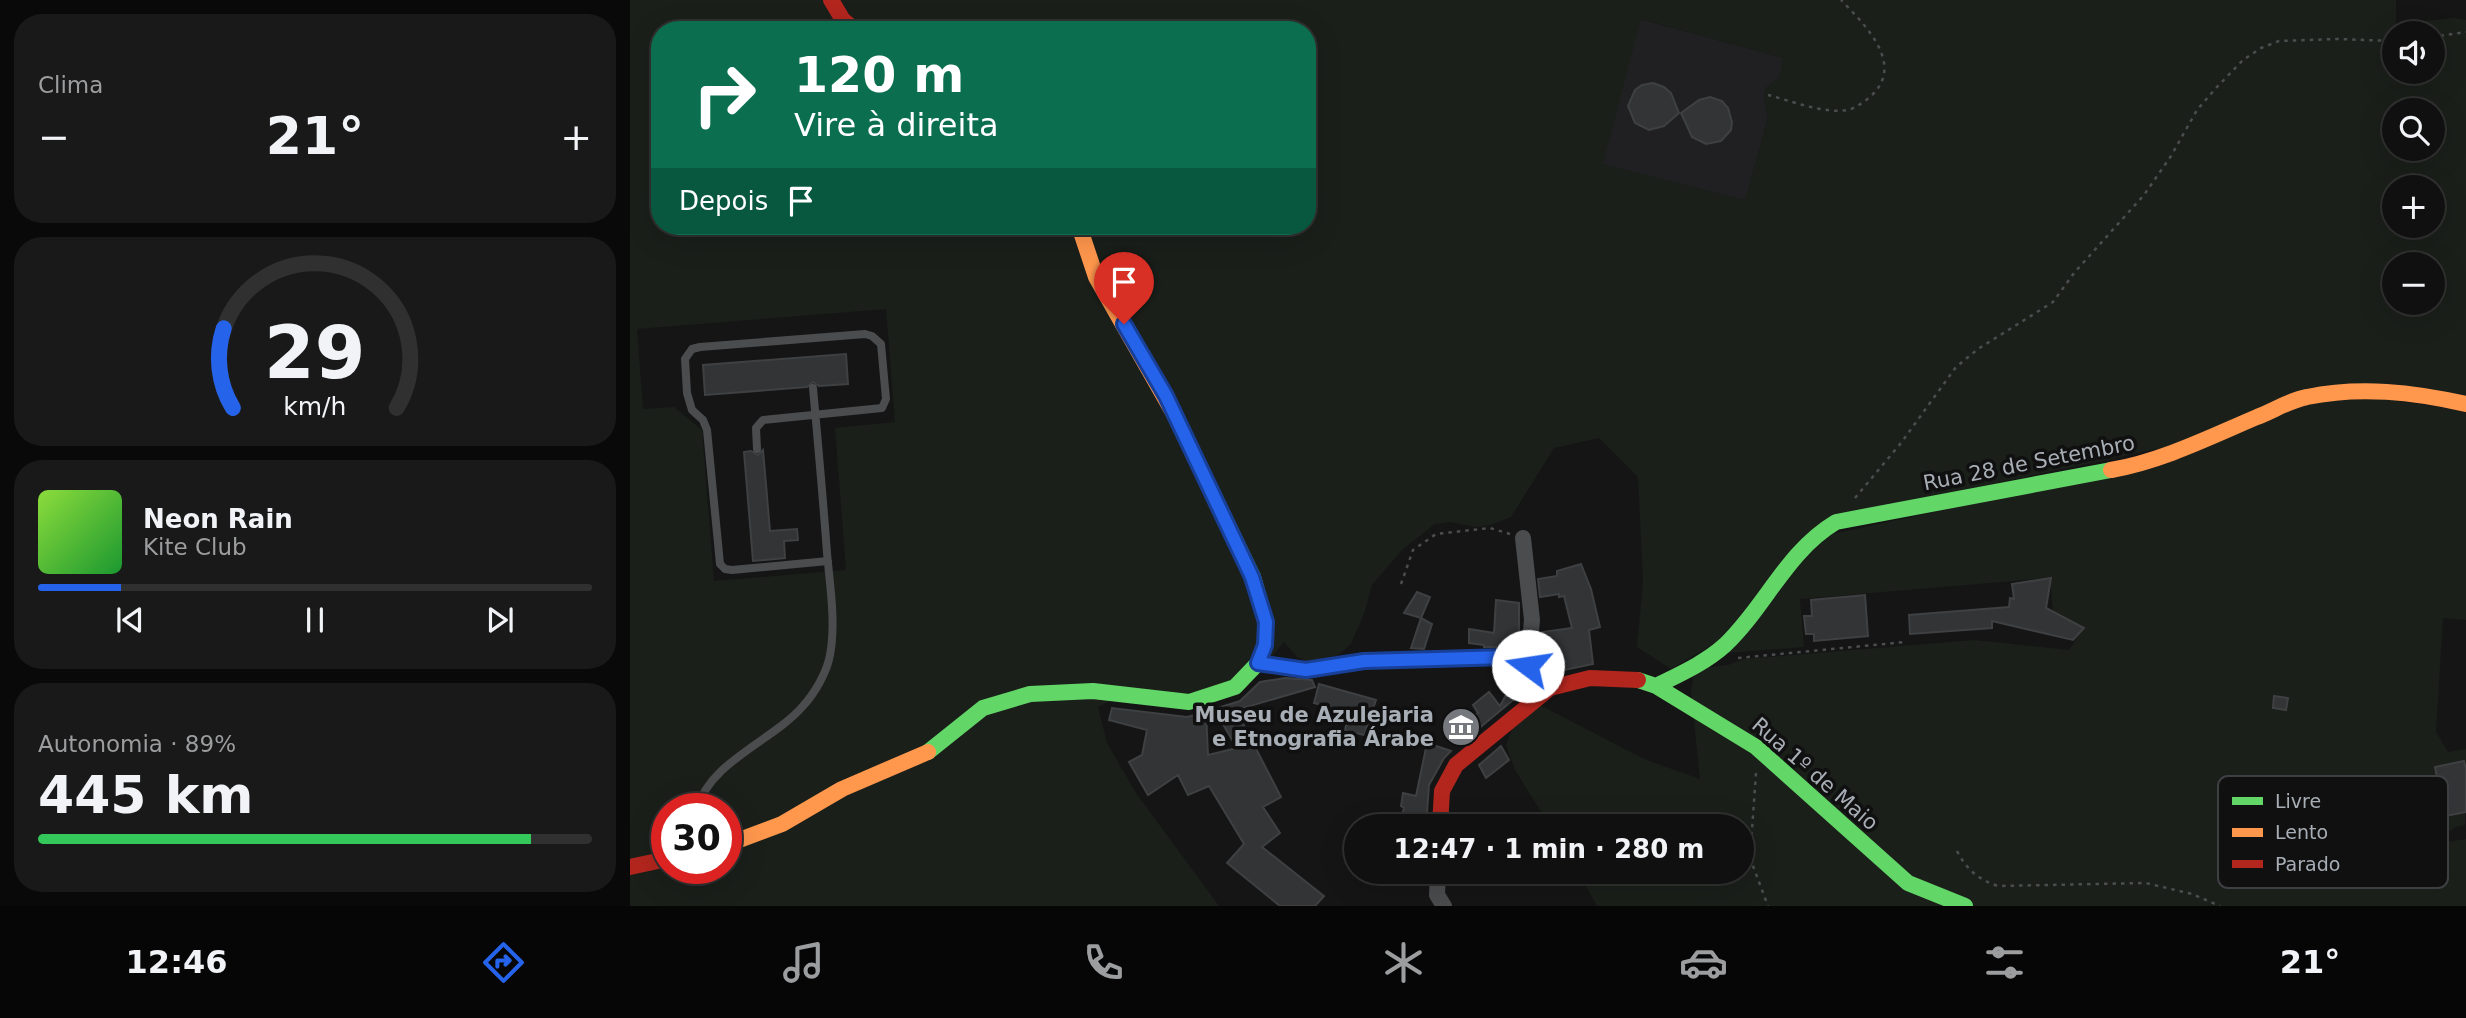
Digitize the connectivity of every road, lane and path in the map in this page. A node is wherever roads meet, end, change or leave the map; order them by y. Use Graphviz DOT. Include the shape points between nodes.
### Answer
graph roads {
  1 [pos="831,0"];
  2 [pos="1840,0"];
  3 [pos="844,21"];
  4 [pos="2466,32"];
  5 [pos="2445,35"];
  6 [pos="2382,41"];
  7 [pos="1768,95"];
  8 [pos="1082,235"];
  9 [pos="813,388"];
  10 [pos="2466,404"];
  11 [pos="816,415"];
  12 [pos="757,449"];
  13 [pos="1836,522"];
  14 [pos="1523,538"];
  15 [pos="828,561"];
  16 [pos="1401,584"];
  17 [pos="1906,642"];
  18 [pos="1712,658"];
  19 [pos="1258,663"];
  20 [pos="1528,666"];
  21 [pos="1656,686"];
  22 [pos="1550,688"];
  23 [pos="1756,773"];
  24 [pos="705,793"];
  25 [pos="1441,814"];
  26 [pos="742,839"];
  27 [pos="1957,851"];
  28 [pos="651,862"];
  29 [pos="630,867"];
  30 [pos="1437,884"];
  31 [pos="1444,906"];
  32 [pos="1768,906"];
  33 [pos="1965,906"];
  34 [pos="2220,906"];
  1 -- 3 [label="street"];
  2 -- 7 [label="path" via="1870,29 1885,68 1881,87 1851,110"];
  4 -- 5 [label="path"];
  6 -- 13 [label="path" via="2279,41 2243,61 2197,110 2144,195 2053,302 1956,368"];
  8 -- 19 [label="street" via="1096,277 1166,396 1252,577 1266,622"];
  9 -- 11 [label="lane"];
  10 -- 13 [label="street, Rua 28 de Setembro" via="2398,391 2351,390 2305,397 2133,466"];
  11 -- 12 [label="lane" via="761,421 756,428"];
  11 -- 15 [label="lane"];
  11 -- 15 [label="lane" via="882,408 886,399 878,339 865,334 700,347 687,353 689,404 708,430 720,564 732,569"];
  13 -- 18 [label="street, Rua 28 de Setembro" via="1808,541"];
  14 -- 16 [label="path" via="1490,528 1436,534 1413,550"];
  14 -- 20 [label="street" via="1532,620"];
  15 -- 24 [label="lane" via="832,638 820,681 790,720 725,768"];
  17 -- 18 [label="path"];
  18 -- 21 [label="street, Rua 28 de Setembro"];
  19 -- 20 [label="street" via="1306,670 1364,661 1507,657"];
  19 -- 26 [label="street" via="1235,687 1189,702 1093,691 1030,694 982,708 930,751"];
  20 -- 22 [label="street"];
  21 -- 22 [label="street, Rua 1º de Maio" via="1633,678 1590,678"];
  21 -- 33 [label="street, Rua 1º de Maio" via="1756,747 1908,883"];
  22 -- 25 [label="street" via="1456,765 1442,791"];
  23 -- 32 [label="path" via="1750,858"];
  27 -- 34 [label="path" via="1971,872 1998,886 2146,883"];
  28 -- 29 [label="street"];
  30 -- 31 [label="street"];
}
